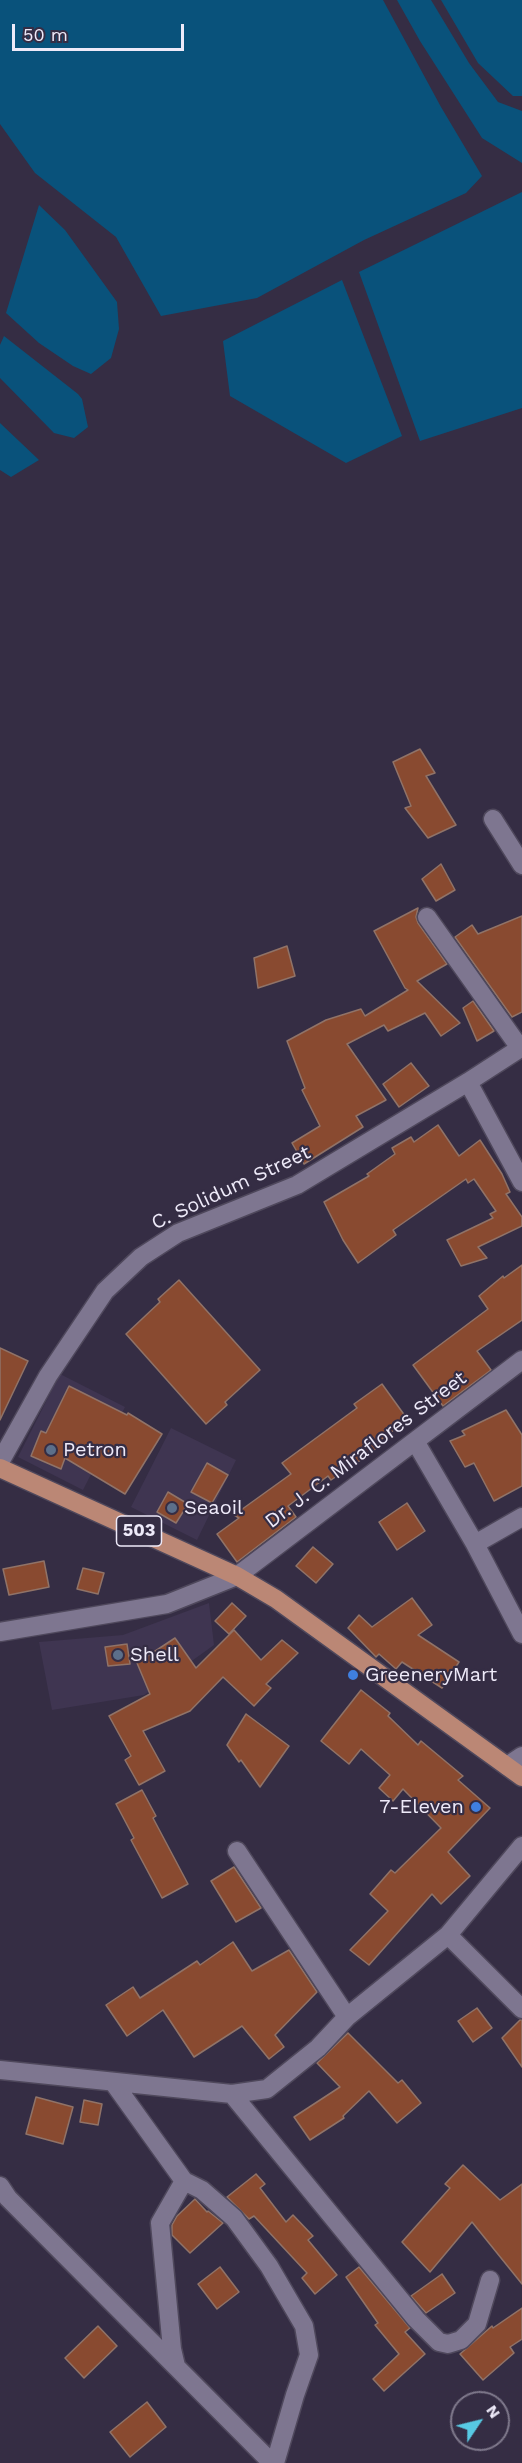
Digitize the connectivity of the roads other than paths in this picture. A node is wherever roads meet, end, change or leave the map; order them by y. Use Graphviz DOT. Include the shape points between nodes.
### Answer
graph roads {
  1 [pos="493,819"];
  2 [pos="522,865"];
  3 [pos="427,917"];
  4 [pos="521,1047"];
  5 [pos="468,1082"];
  6 [pos="522,1182"];
  7 [pos="522,1360"];
  8 [pos="416,1441"];
  9 [pos="0,1462"];
  10 [pos="0,1468"];
  11 [pos="522,1517"];
  12 [pos="475,1544"];
  13 [pos="237,1576"];
  14 [pos="0,1632"];
  15 [pos="522,1634"];
  16 [pos="514,1761"];
  17 [pos="522,1777"];
  18 [pos="522,1846"];
  19 [pos="237,1851"];
  20 [pos="448,1935"];
  21 [pos="522,2009"];
  22 [pos="347,2017"];
  23 [pos="0,2070"];
  24 [pos="113,2082"];
  25 [pos="232,2094"];
  26 [pos="184,2181"];
  27 [pos="0,2186"];
  28 [pos="490,2280"];
  29 [pos="176,2366"];
  30 [pos="273,2463"];
  1 -- 2 [label="street"];
  3 -- 4 [label="street"];
  4 -- 5 [label="street, C. Solidum Street"];
  5 -- 6 [label="street"];
  5 -- 9 [label="street, C. Solidum Street" via="297,1185 178,1233 141,1257 105,1291 48,1376"];
  7 -- 8 [label="street, Dr. J. C. Miraflores Street"];
  8 -- 12 [label="street"];
  8 -- 13 [label="street, Dr. J. C. Miraflores Street"];
  10 -- 13 [label="main road, 503"];
  11 -- 12 [label="street"];
  12 -- 15 [label="street"];
  13 -- 14 [label="street, Dr. J. C. Miraflores Street" via="167,1604"];
  13 -- 16 [label="main road, 503"];
  16 -- 17 [label="main road, 503"];
  18 -- 20 [label="street"];
  19 -- 22 [label="street"];
  20 -- 21 [label="street"];
  20 -- 22 [label="street"];
  22 -- 25 [label="street" via="318,2048 267,2089"];
  23 -- 24 [label="street"];
  24 -- 25 [label="street"];
  24 -- 26 [label="street"];
  25 -- 28 [label="street" via="438,2342 461,2340 477,2324"];
  26 -- 29 [label="street" via="160,2223"];
  26 -- 30 [label="street" via="202,2190 234,2218 269,2266 304,2326 309,2355"];
  27 -- 29 [label="street"];
  29 -- 30 [label="street"];
}
